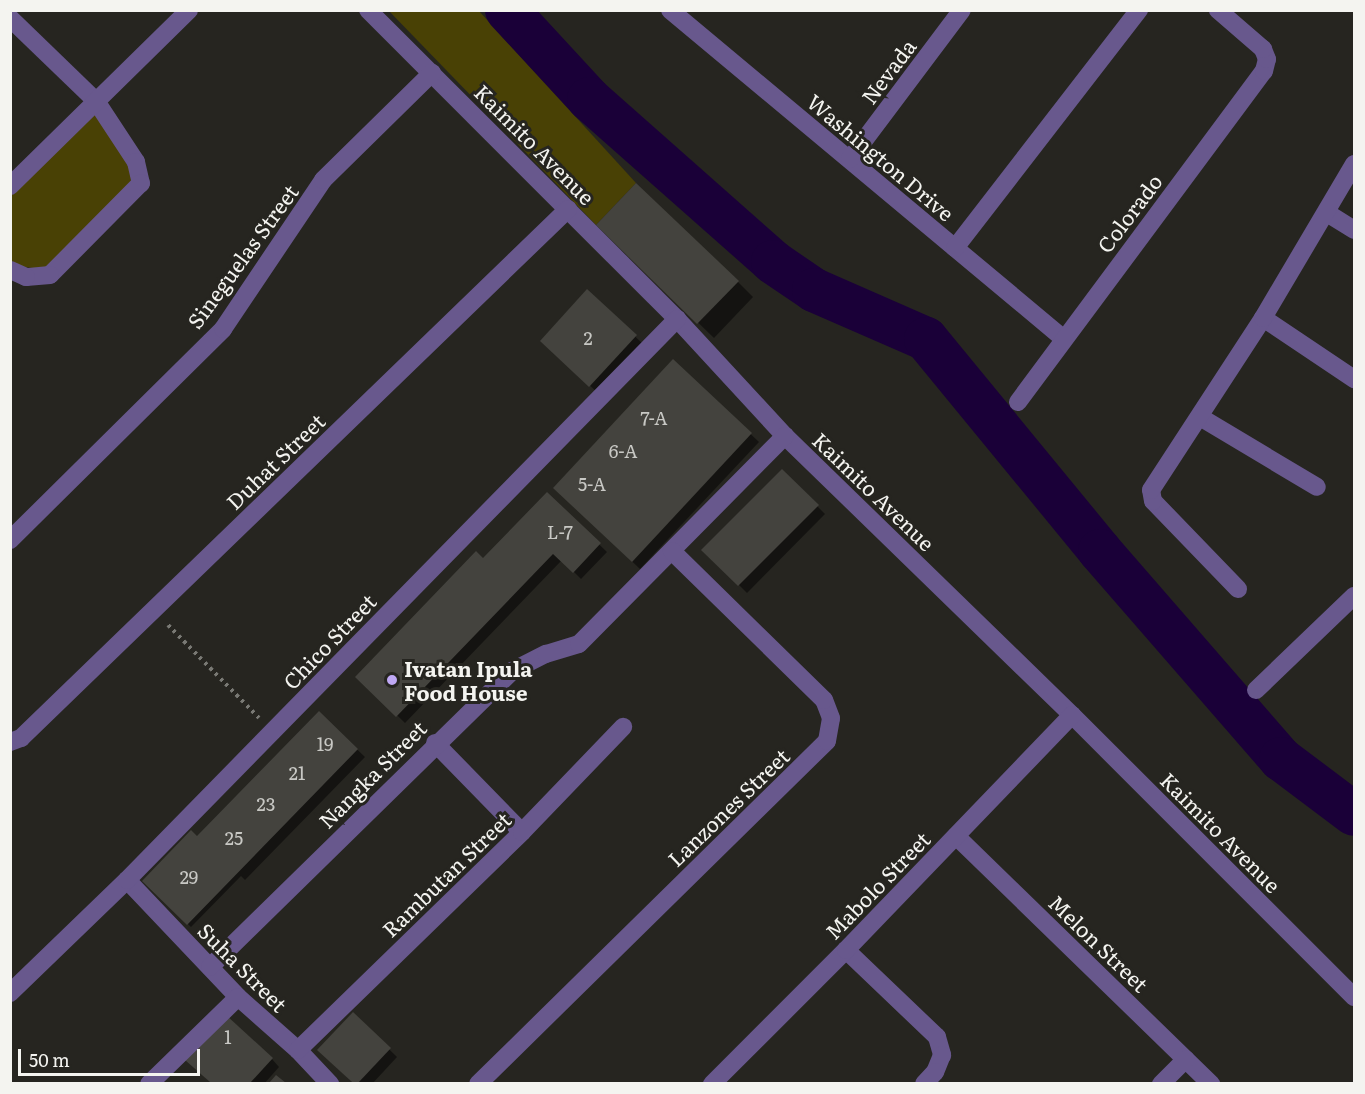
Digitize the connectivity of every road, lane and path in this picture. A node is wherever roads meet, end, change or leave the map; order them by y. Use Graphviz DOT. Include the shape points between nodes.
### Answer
graph roads {
  1 [pos="189,10"];
  2 [pos="368,10"];
  3 [pos="670,10"];
  4 [pos="962,10"];
  5 [pos="1139,10"];
  6 [pos="1218,10"];
  7 [pos="10,18"];
  8 [pos="432,73"];
  9 [pos="96,101"];
  10 [pos="850,159"];
  11 [pos="1354,164"];
  12 [pos="10,186"];
  13 [pos="568,209"];
  14 [pos="1326,213"];
  15 [pos="1354,230"];
  16 [pos="956,248"];
  17 [pos="10,270"];
  18 [pos="1263,318"];
  19 [pos="677,319"];
  20 [pos="1064,339"];
  21 [pos="1354,379"];
  22 [pos="1018,402"];
  23 [pos="1200,417"];
  24 [pos="785,435"];
  25 [pos="1317,487"];
  26 [pos="10,540"];
  27 [pos="672,551"];
  28 [pos="1238,589"];
  29 [pos="1354,596"];
  30 [pos="153,610"];
  31 [pos="1256,690"];
  32 [pos="1072,715"];
  33 [pos="622,727"];
  34 [pos="272,732"];
  35 [pos="10,742"];
  36 [pos="435,743"];
  37 [pos="522,832"];
  38 [pos="956,836"];
  39 [pos="127,880"];
  40 [pos="846,950"];
  41 [pos="210,967"];
  42 [pos="10,993"];
  43 [pos="238,997"];
  44 [pos="1354,997"];
  45 [pos="298,1050"];
  46 [pos="1186,1059"];
  47 [pos="149,1083"];
  48 [pos="330,1083"];
  49 [pos="478,1083"];
  50 [pos="712,1083"];
  51 [pos="924,1083"];
  52 [pos="1161,1083"];
  53 [pos="1211,1083"];
  1 -- 9 [label="street"];
  2 -- 8 [label="street, Kaimito Avenue"];
  3 -- 10 [label="street, Washington Drive"];
  4 -- 10 [label="street, Nevada"];
  5 -- 16 [label="street"];
  6 -- 20 [label="street, Colorado" via="1263,49 1267,59 1264,71"];
  7 -- 9 [label="street"];
  8 -- 13 [label="street, Kaimito Avenue"];
  8 -- 26 [label="street, Sineguelas Street" via="323,180 223,329"];
  9 -- 12 [label="street"];
  9 -- 17 [label="street" via="136,162 141,183 50,275 26,277"];
  10 -- 16 [label="street, Washington Drive"];
  11 -- 14 [label="street"];
  13 -- 19 [label="street, Kaimito Avenue"];
  13 -- 30 [label="street, Duhat Street"];
  14 -- 15 [label="street"];
  14 -- 18 [label="street"];
  16 -- 20 [label="street, Washington Drive"];
  18 -- 21 [label="street"];
  18 -- 23 [label="street"];
  19 -- 24 [label="street, Kaimito Avenue"];
  19 -- 34 [label="street, Chico Street"];
  20 -- 22 [label="street, Colorado"];
  23 -- 25 [label="street"];
  23 -- 28 [label="street" via="1151,495"];
  24 -- 27 [label="street, Nangka Street"];
  24 -- 32 [label="street, Kaimito Avenue"];
  27 -- 36 [label="street, Nangka Street" via="579,644 546,654 512,671"];
  27 -- 49 [label="street, Lanzones Street" via="824,700 831,718 827,741"];
  29 -- 31 [label="street"];
  30 -- 34 [label="path"];
  30 -- 35 [label="street, Duhat Street" via="21,738"];
  32 -- 38 [label="street, Mabolo Street"];
  32 -- 44 [label="street, Kaimito Avenue"];
  33 -- 37 [label="street, Rambutan Street"];
  34 -- 39 [label="street, Chico Street"];
  36 -- 37 [label="street"];
  36 -- 41 [label="street, Nangka Street"];
  37 -- 45 [label="street, Rambutan Street"];
  38 -- 40 [label="street, Mabolo Street"];
  38 -- 46 [label="street, Melon Street"];
  39 -- 41 [label="street, Suha Street"];
  39 -- 42 [label="street, Chico Street"];
  40 -- 50 [label="street, Mabolo Street"];
  40 -- 51 [label="street" via="937,1036 942,1055 935,1072"];
  41 -- 43 [label="street, Suha Street"];
  43 -- 45 [label="street, Suha Street"];
  43 -- 47 [label="street"];
  45 -- 48 [label="street, Suha Street"];
  46 -- 52 [label="street"];
  46 -- 53 [label="street, Melon Street"];
}
